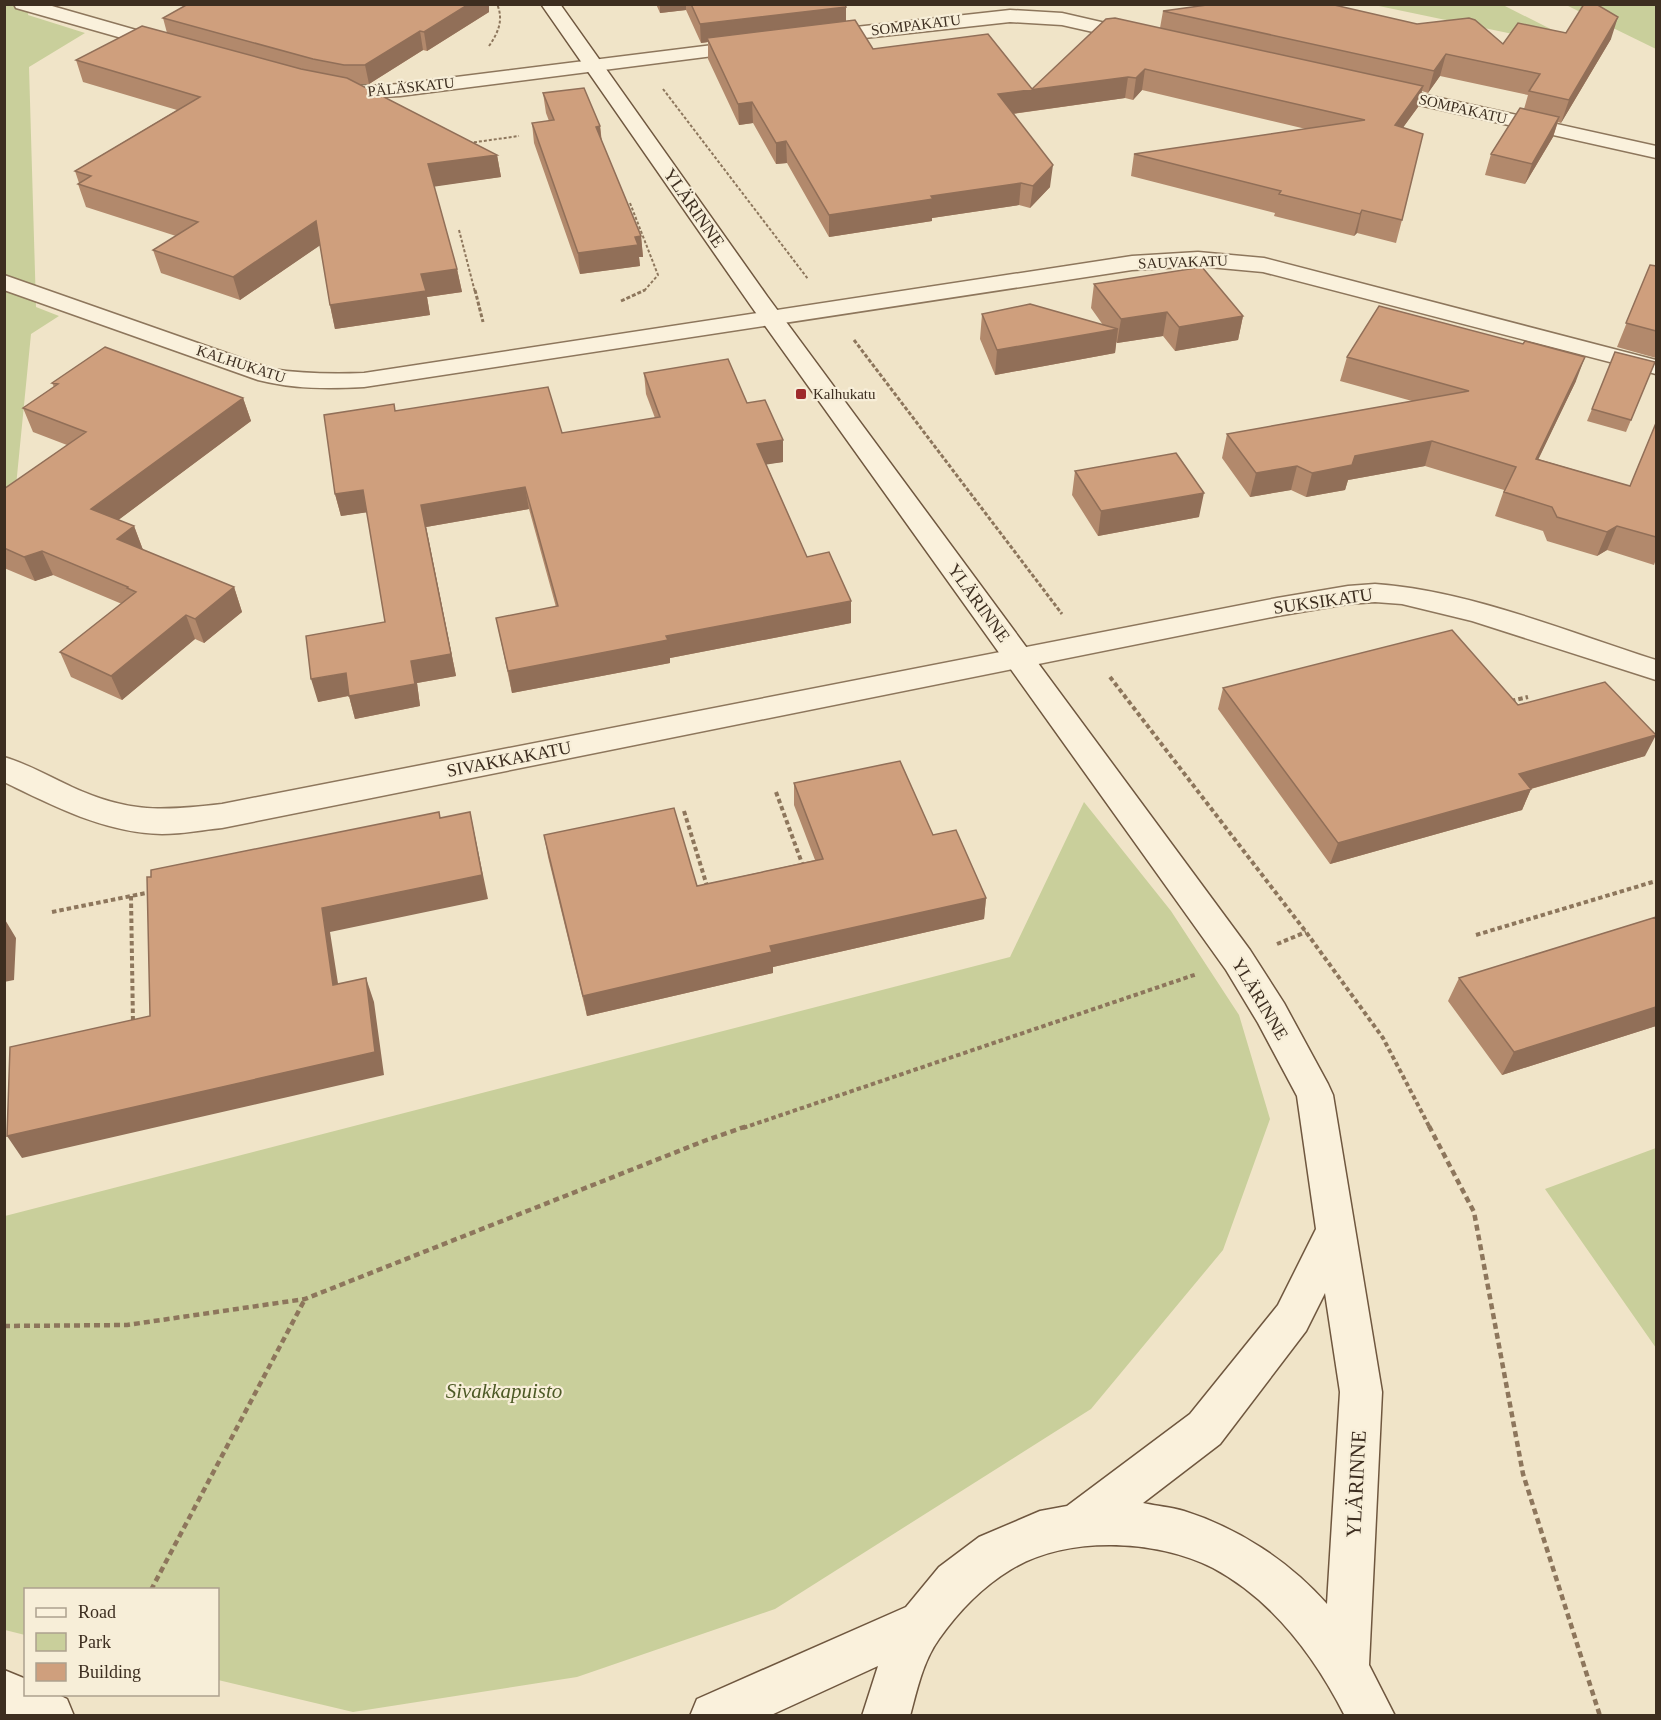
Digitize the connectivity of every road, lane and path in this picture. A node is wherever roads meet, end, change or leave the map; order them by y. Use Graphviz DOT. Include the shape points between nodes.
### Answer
graph roads {
  1 [pos="23,4"];
  2 [pos="497,4"];
  3 [pos="550,4"];
  4 [pos="803,39"];
  5 [pos="1155,40"];
  6 [pos="768,44"];
  7 [pos="191,51"];
  8 [pos="485,52"];
  9 [pos="638,60"];
  10 [pos="594,66"];
  11 [pos="1353,84"];
  12 [pos="314,85"];
  13 [pos="519,136"];
  14 [pos="466,143"];
  15 [pos="1656,152"];
  16 [pos="630,203"];
  17 [pos="459,230"];
  18 [pos="4,282"];
  19 [pos="621,301"];
  20 [pos="831,309"];
  21 [pos="772,318"];
  22 [pos="483,322"];
  23 [pos="1656,367"];
  24 [pos="1085,645"];
  25 [pos="1019,658"];
  26 [pos="1656,670"];
  27 [pos="1528,697"];
  28 [pos="1505,703"];
  29 [pos="4,768"];
  30 [pos="776,792"];
  31 [pos="684,811"];
  32 [pos="813,863"];
  33 [pos="803,866"];
  34 [pos="792,868"];
  35 [pos="1656,881"];
  36 [pos="718,883"];
  37 [pos="707,886"];
  38 [pos="696,888"];
  39 [pos="154,891"];
  40 [pos="131,896"];
  41 [pos="52,912"];
  42 [pos="1306,932"];
  43 [pos="1476,935"];
  44 [pos="1238,960"];
  45 [pos="133,1028"];
  46 [pos="1335,1232"];
  47 [pos="305,1299"];
  48 [pos="4,1326"];
  49 [pos="1082,1522"];
  50 [pos="152,1588"];
  51 [pos="922,1623"];
  52 [pos="1346,1665"];
  53 [pos="714,1716"];
  54 [pos="886,1716"];
  55 [pos="1371,1716"];
  56 [pos="1600,1716"];
  1 -- 7 [label="street"];
  2 -- 8 [label="path" via="502,14 500,23"];
  3 -- 10 [label="street, YLÄRINNE"];
  4 -- 5 [label="street, SOMPAKATU" via="1011,16 1062,19"];
  6 -- 9 [label="street"];
  9 -- 10 [label="street"];
  9 -- 20 [label="path"];
  10 -- 12 [label="street, PÄLÄSKATU" via="371,92"];
  10 -- 21 [label="street, YLÄRINNE"];
  11 -- 15 [label="street, SOMPAKATU"];
  13 -- 14 [label="path"];
  16 -- 19 [label="path" via="658,275 644,292"];
  17 -- 22 [label="path"];
  18 -- 21 [label="street, KALHUKATU" via="267,375 324,383"];
  20 -- 21 [label="street, SAUVAKATU"];
  20 -- 23 [label="street, SAUVAKATU" via="1132,263 1234,260"];
  20 -- 24 [label="path"];
  21 -- 25 [label="street, YLÄRINNE"];
  24 -- 25 [label="street, SUKSIKATU"];
  24 -- 26 [label="street, SUKSIKATU" via="1292,604 1375,593 1436,601"];
  24 -- 42 [label="path"];
  25 -- 29 [label="street, SIVAKKAKATU" via="222,816 161,822 108,814"];
  25 -- 44 [label="street, YLÄRINNE"];
  27 -- 28 [label="path"];
  30 -- 33 [label="path"];
  31 -- 37 [label="path"];
  32 -- 33 [label="path"];
  33 -- 34 [label="path"];
  35 -- 43 [label="path"];
  36 -- 37 [label="path"];
  37 -- 38 [label="path"];
  39 -- 40 [label="path"];
  40 -- 41 [label="path"];
  40 -- 45 [label="path"];
  42 -- 44 [label="path"];
  42 -- 56 [label="path" via="1383,1038 1474,1212 1523,1474"];
  44 -- 46 [label="street, YLÄRINNE" via="1315,1095"];
  44 -- 47 [label="path" via="704,1141"];
  46 -- 49 [label="street" via="1292,1318 1205,1429"];
  46 -- 52 [label="street, YLÄRINNE" via="1361,1392"];
  47 -- 48 [label="path" via="127,1325"];
  47 -- 50 [label="path"];
  49 -- 51 [label="street" via="1035,1533 992,1553 954,1584"];
  49 -- 52 [label="street" via="1130,1522 1179,1532 1226,1551 1271,1581 1311,1619"];
  51 -- 53 [label="street"];
  51 -- 54 [label="street" via="899,1670"];
  52 -- 55 [label="street"];
}
